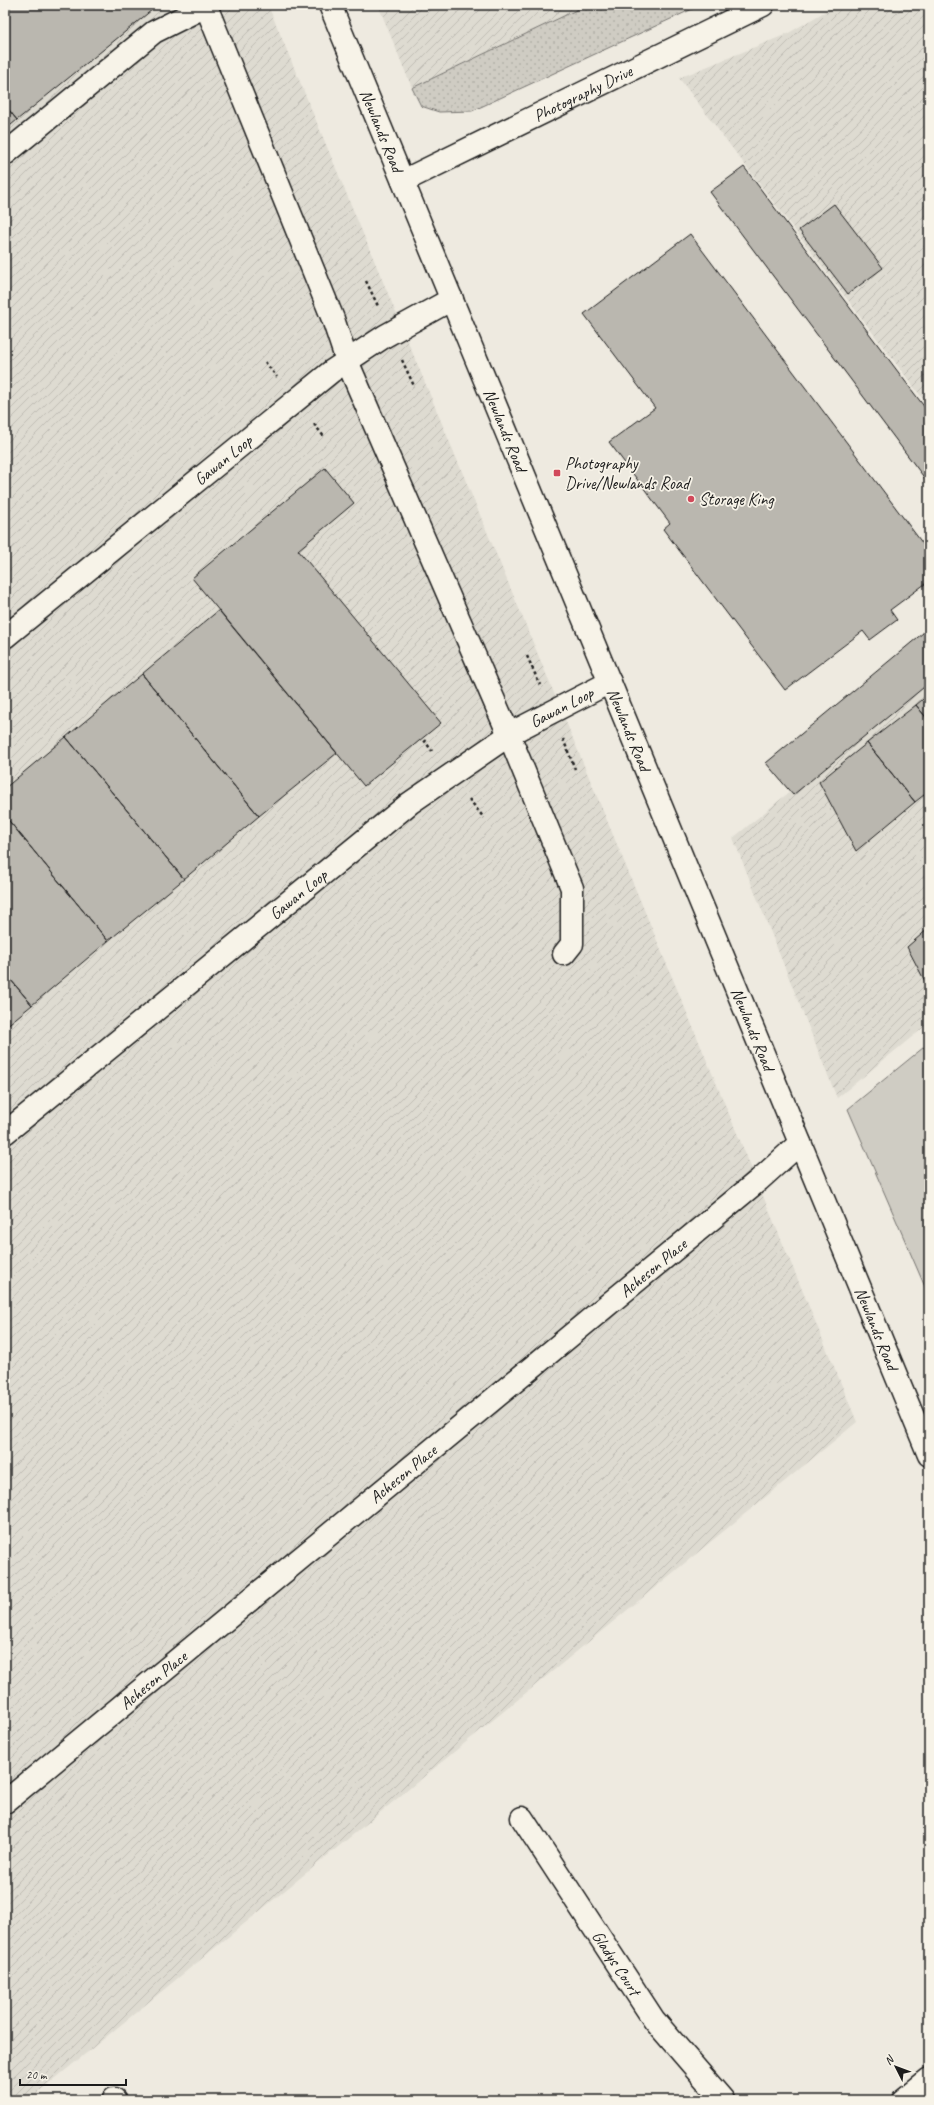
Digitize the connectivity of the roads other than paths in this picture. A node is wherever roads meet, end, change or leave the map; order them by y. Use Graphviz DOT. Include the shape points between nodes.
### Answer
graph roads {
  1 [pos="206,5"];
  2 [pos="330,5"];
  3 [pos="763,5"];
  4 [pos="5,154"];
  5 [pos="403,182"];
  6 [pos="452,299"];
  7 [pos="347,361"];
  8 [pos="5,637"];
  9 [pos="610,682"];
  10 [pos="509,735"];
  11 [pos="564,954"];
  12 [pos="5,1134"];
  13 [pos="800,1143"];
  14 [pos="929,1455"];
  15 [pos="5,1802"];
  16 [pos="522,1818"];
  17 [pos="929,2079"];
  18 [pos="723,2100"];
  19 [pos="903,2100"];
  1 -- 4 [label="street" via="154,32"];
  1 -- 7 [label="street" via="331,312"];
  2 -- 5 [label="street, Newlands Road"];
  3 -- 5 [label="street, Photography Drive"];
  5 -- 6 [label="street, Newlands Road"];
  6 -- 7 [label="street, Gawan Loop" via="385,336"];
  6 -- 9 [label="street, Newlands Road"];
  7 -- 8 [label="street, Gawan Loop"];
  7 -- 10 [label="street"];
  9 -- 10 [label="street, Gawan Loop"];
  9 -- 13 [label="street, Newlands Road"];
  10 -- 11 [label="street" via="572,888 572,944"];
  10 -- 12 [label="street, Gawan Loop" via="410,803"];
  13 -- 14 [label="street, Newlands Road"];
  13 -- 15 [label="street, Acheson Place" via="753,1185"];
  16 -- 18 [label="street, Gladys Court" via="654,2020"];
  17 -- 19 [label="street"];
}
